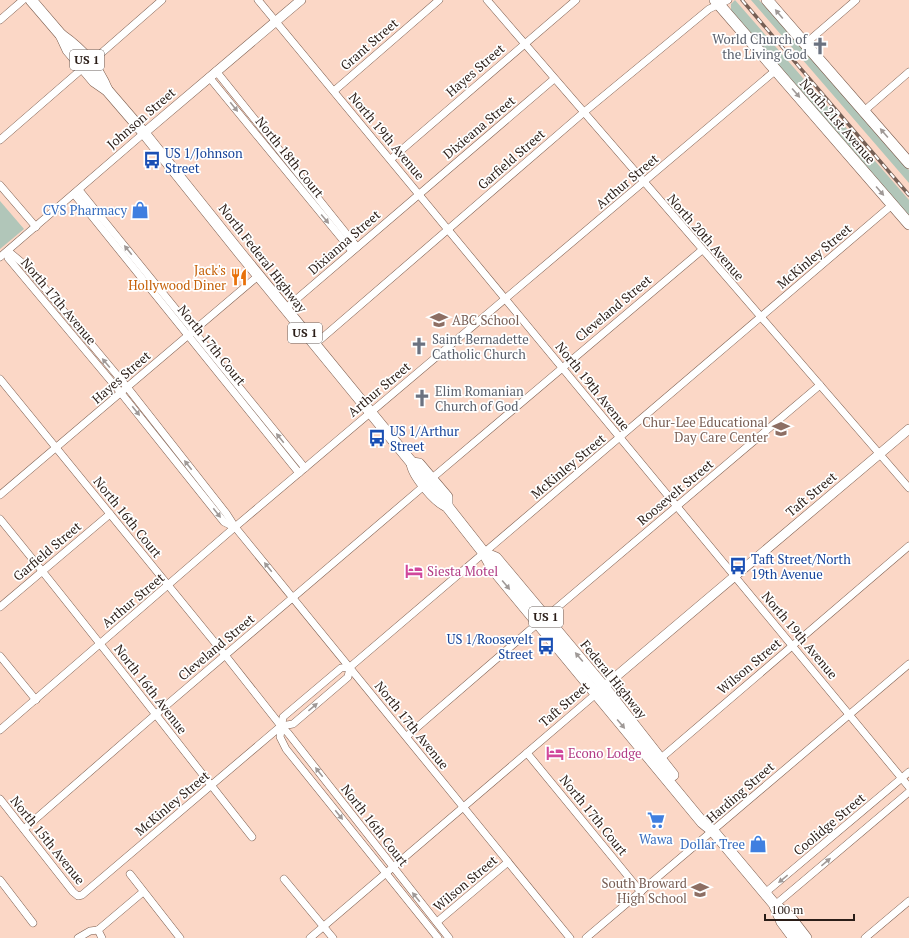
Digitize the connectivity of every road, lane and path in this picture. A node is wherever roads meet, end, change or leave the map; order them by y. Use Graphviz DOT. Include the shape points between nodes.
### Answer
graph roads {
  1 [pos="23,0"];
  2 [pos="31,0"];
  3 [pos="162,0"];
  4 [pos="258,0"];
  5 [pos="301,0"];
  6 [pos="439,0"];
  7 [pos="486,0"];
  8 [pos="576,0"];
  9 [pos="767,0"];
  10 [pos="856,0"];
  11 [pos="720,1"];
  12 [pos="0,20"];
  13 [pos="276,22"];
  14 [pos="524,44"];
  15 [pos="804,44"];
  16 [pos="87,65"];
  17 [pos="776,70"];
  18 [pos="909,72"];
  19 [pos="213,74"];
  20 [pos="554,79"];
  21 [pos="334,90"];
  22 [pos="864,111"];
  23 [pos="583,113"];
  24 [pos="144,133"];
  25 [pos="0,140"];
  26 [pos="391,159"];
  27 [pos="909,163"];
  28 [pos="644,183"];
  29 [pos="0,185"];
  30 [pos="76,192"];
  31 [pos="419,194"];
  32 [pos="892,205"];
  33 [pos="909,224"];
  34 [pos="36,227"];
  35 [pos="449,228"];
  36 [pos="354,249"];
  37 [pos="8,250"];
  38 [pos="702,250"];
  39 [pos="0,257"];
  40 [pos="258,276"];
  41 [pos="506,298"];
  42 [pos="285,308"];
  43 [pos="761,317"];
  44 [pos="192,334"];
  45 [pos="314,345"];
  46 [pos="562,366"];
  47 [pos="0,379"];
  48 [pos="820,385"];
  49 [pos="127,388"];
  50 [pos="121,393"];
  51 [pos="370,413"];
  52 [pos="909,429"];
  53 [pos="621,438"];
  54 [pos="56,448"];
  55 [pos="879,454"];
  56 [pos="412,463"];
  57 [pos="302,471"];
  58 [pos="428,482"];
  59 [pos="909,488"];
  60 [pos="0,495"];
  61 [pos="678,506"];
  62 [pos="110,514"];
  63 [pos="0,519"];
  64 [pos="235,527"];
  65 [pos="909,546"];
  66 [pos="484,553"];
  67 [pos="42,571"];
  68 [pos="734,576"];
  69 [pos="168,586"];
  70 [pos="292,597"];
  71 [pos="0,607"];
  72 [pos="542,620"];
  73 [pos="101,643"];
  74 [pos="792,645"];
  75 [pos="225,655"];
  76 [pos="0,656"];
  77 [pos="909,664"];
  78 [pos="350,667"];
  79 [pos="600,690"];
  80 [pos="36,700"];
  81 [pos="850,714"];
  82 [pos="155,715"];
  83 [pos="280,726"];
  84 [pos="0,730"];
  85 [pos="407,736"];
  86 [pos="267,738"];
  87 [pos="283,744"];
  88 [pos="527,753"];
  89 [pos="660,759"];
  90 [pos="909,772"];
  91 [pos="902,778"];
  92 [pos="211,785"];
  93 [pos="909,787"];
  94 [pos="909,792"];
  95 [pos="0,799"];
  96 [pos="464,807"];
  97 [pos="24,829"];
  98 [pos="713,831"];
  99 [pos="252,836"];
  100 [pos="508,862"];
  101 [pos="797,867"];
  102 [pos="392,868"];
  103 [pos="130,874"];
  104 [pos="386,874"];
  105 [pos="807,878"];
  106 [pos="284,879"];
  107 [pos="0,880"];
  108 [pos="143,892"];
  109 [pos="641,892"];
  110 [pos="765,893"];
  111 [pos="78,896"];
  112 [pos="909,901"];
  113 [pos="774,905"];
  114 [pos="437,922"];
  115 [pos="33,923"];
  116 [pos="324,927"];
  117 [pos="98,930"];
  118 [pos="78,938"];
  119 [pos="102,938"];
  120 [pos="180,938"];
  121 [pos="310,938"];
  122 [pos="332,938"];
  123 [pos="438,938"];
  124 [pos="449,938"];
  125 [pos="570,938"];
  126 [pos="586,938"];
  127 [pos="794,938"];
  128 [pos="806,938"];
  129 [pos="865,938"];
  1 -- 12 [label="street"];
  2 -- 16 [label="main road, North Federal Highway / US 1" via="61,35 68,50"];
  3 -- 16 [label="street"];
  4 -- 13 [label="street, North 19th Avenue"];
  5 -- 13 [label="street, Johnson Street"];
  6 -- 21 [label="street, Grant Street"];
  7 -- 14 [label="street, North 20th Avenue"];
  8 -- 14 [label="street, Hayes Street"];
  15 -- 9 [label="main road, one-way"];
  10 -- 15 [label="street"];
  11 -- 17 [label="main road, North 21st Avenue"];
  11 -- 23 [label="street, Garfield Street"];
  13 -- 19 [label="street, Johnson Street"];
  13 -- 21 [label="street, North 19th Avenue"];
  14 -- 20 [label="street, North 20th Avenue"];
  14 -- 26 [label="street, Hayes Street"];
  15 -- 22 [label="main road"];
  16 -- 24 [label="main road, North Federal Highway / US 1" via="94,81 107,90"];
  16 -- 25 [label="street"];
  17 -- 28 [label="street, Arthur Street"];
  17 -- 32 [label="main road, North 21st Avenue, one-way"];
  18 -- 22 [label="street"];
  19 -- 24 [label="street, Johnson Street"];
  19 -- 36 [label="street, North 18th Court"];
  20 -- 23 [label="street, North 20th Avenue"];
  20 -- 31 [label="street, Dixieana Street"];
  21 -- 26 [label="street, North 19th Avenue"];
  27 -- 22 [label="main road, one-way"];
  23 -- 28 [label="street, North 20th Avenue"];
  23 -- 35 [label="street, Garfield Street"];
  24 -- 30 [label="street, Johnson Street"];
  24 -- 40 [label="main road, North Federal Highway / US 1"];
  26 -- 31 [label="street, North 19th Avenue"];
  28 -- 38 [label="street, North 20th Avenue"];
  28 -- 41 [label="street, Arthur Street"];
  29 -- 34 [label="street"];
  30 -- 34 [label="street, Johnson Street"];
  30 -- 44 [label="street, North 17th Court"];
  31 -- 35 [label="street, North 19th Avenue"];
  31 -- 36 [label="street, Dixianna Street"];
  32 -- 33 [label="main road, North 21st Avenue"];
  32 -- 43 [label="street, McKinley Street"];
  34 -- 37 [label="street, Johnson Street"];
  35 -- 41 [label="street, North 19th Avenue"];
  35 -- 45 [label="street, Garfield Street"];
  36 -- 42 [label="street, Dixianna Street"];
  37 -- 39 [label="street, Johnson Street"];
  49 -- 37 [label="street, North 17th Avenue, one-way" via="26,266"];
  37 -- 50 [label="street, North 17th Avenue" via="8,258"];
  38 -- 43 [label="street, North 20th Avenue"];
  38 -- 46 [label="street, Cleveland Street"];
  40 -- 42 [label="main road, North Federal Highway / US 1"];
  40 -- 44 [label="street, Hayes Street"];
  41 -- 46 [label="street, North 19th Avenue"];
  41 -- 51 [label="street, Arthur Street"];
  42 -- 45 [label="main road, North Federal Highway / US 1"];
  43 -- 48 [label="street, North 20th Avenue"];
  43 -- 53 [label="street, McKinley Street"];
  44 -- 49 [label="street, Hayes Street"];
  44 -- 57 [label="street, North 17th Court"];
  45 -- 51 [label="main road, North Federal Highway / US 1"];
  46 -- 53 [label="street, North 19th Avenue"];
  46 -- 58 [label="street, Cleveland Street"];
  47 -- 54 [label="street, North 16th Court"];
  48 -- 55 [label="street, North 20th Avenue"];
  48 -- 61 [label="street, Roosevelt Street"];
  49 -- 50 [label="street, Hayes Street"];
  64 -- 49 [label="street, North 17th Avenue, one-way"];
  50 -- 54 [label="street, Hayes Street"];
  50 -- 64 [label="street, North 17th Avenue, one-way" via="224,522"];
  51 -- 56 [label="main road, North Federal Highway / US 1"];
  51 -- 57 [label="street, Arthur Street"];
  52 -- 55 [label="street, Taft Street"];
  53 -- 61 [label="street, North 19th Avenue"];
  53 -- 66 [label="street, McKinley Street"];
  54 -- 60 [label="street, Hayes Street"];
  54 -- 62 [label="street, North 16th Court"];
  55 -- 59 [label="street, North 20th Avenue"];
  55 -- 68 [label="street, Taft Street"];
  56 -- 58 [label="main road, Federal Highway / US 1" via="418,464"];
  57 -- 64 [label="street, Arthur Street"];
  58 -- 66 [label="main road, Federal Highway / US 1" via="446,497 447,506"];
  58 -- 70 [label="street, Cleveland Street"];
  61 -- 68 [label="street, North 19th Avenue"];
  61 -- 72 [label="street, Roosevelt Street"];
  62 -- 67 [label="street, Garfield Street"];
  62 -- 69 [label="street, North 16th Court"];
  63 -- 67 [label="street, North 16th Avenue"];
  64 -- 69 [label="street, Arthur Street"];
  70 -- 64 [label="street, North 17th Avenue, one-way"];
  65 -- 74 [label="street, Wilson Street"];
  66 -- 72 [label="main road, Federal Highway / US 1" via="496,558"];
  66 -- 78 [label="street, McKinley Street"];
  67 -- 71 [label="street, Garfield Street"];
  67 -- 73 [label="street, North 16th Avenue"];
  68 -- 74 [label="street, North 19th Avenue"];
  68 -- 79 [label="street, Taft Street"];
  69 -- 73 [label="street, Arthur Street"];
  69 -- 75 [label="street, North 16th Court"];
  70 -- 75 [label="street, Cleveland Street"];
  70 -- 78 [label="street, North 17th Avenue"];
  72 -- 79 [label="main road, Federal Highway / US 1"];
  72 -- 85 [label="street, Roosevelt Street"];
  73 -- 80 [label="street, Arthur Street"];
  73 -- 82 [label="street, North 16th Avenue"];
  74 -- 81 [label="street, North 19th Avenue"];
  74 -- 89 [label="street, Wilson Street"];
  75 -- 82 [label="street, Cleveland Street"];
  75 -- 83 [label="street, North 16th Court"];
  76 -- 80 [label="street"];
  77 -- 81 [label="street, Harding Street"];
  78 -- 83 [label="street, McKinley Street" via="341,668 283,717"];
  83 -- 78 [label="street, McKinley Street, one-way" via="292,724 343,682 348,677"];
  78 -- 85 [label="street, North 17th Avenue"];
  79 -- 88 [label="street, Taft Street"];
  79 -- 89 [label="main road, Federal Highway / US 1"];
  79 -- 98 [label="main road, Federal Highway / US 1, one-way" via="702,822"];
  80 -- 84 [label="street, Arthur Street"];
  81 -- 91 [label="street, North 19th Avenue"];
  81 -- 98 [label="street, Harding Street"];
  82 -- 92 [label="street, North 16th Avenue"];
  82 -- 97 [label="street, Cleveland Street"];
  83 -- 86 [label="street, McKinley Street"];
  83 -- 87 [label="street, North 16th Court"];
  102 -- 83 [label="street, North 16th Court, one-way"];
  85 -- 96 [label="street, North 17th Avenue"];
  86 -- 87 [label="street"];
  86 -- 92 [label="street, McKinley Street"];
  87 -- 104 [label="street, North 16th Court, one-way"];
  88 -- 96 [label="street, Taft Street"];
  88 -- 109 [label="street, North 17th Court"];
  89 -- 98 [label="main road, Federal Highway / US 1" via="707,817"];
  90 -- 91 [label="street, Coolidge Street"];
  91 -- 93 [label="street, North 19th Avenue"];
  91 -- 101 [label="street, Coolidge Street"];
  92 -- 99 [label="street, North 16th Avenue"];
  92 -- 111 [label="street, McKinley Street"];
  105 -- 94 [label="street, Coolidge Street, one-way"];
  95 -- 97 [label="street, North 15th Avenue"];
  96 -- 100 [label="street, North 17th Avenue"];
  96 -- 102 [label="street, Taft Street"];
  97 -- 111 [label="street, North 15th Avenue"];
  98 -- 109 [label="street, Harding Street"];
  98 -- 110 [label="main road, Federal Highway / US 1"];
  100 -- 114 [label="street, Wilson Street"];
  100 -- 125 [label="street, North 17th Avenue"];
  101 -- 105 [label="street"];
  101 -- 110 [label="street, Coolidge Street, one-way"];
  102 -- 104 [label="street, Taft Street"];
  114 -- 102 [label="street, North 16th Court, one-way"];
  103 -- 108 [label="street"];
  104 -- 116 [label="street, Taft Street"];
  104 -- 123 [label="street, North 16th Court"];
  105 -- 113 [label="street, Coolidge Street"];
  106 -- 116 [label="street"];
  107 -- 115 [label="street"];
  108 -- 117 [label="street"];
  108 -- 120 [label="street"];
  109 -- 126 [label="street, Harding Street"];
  110 -- 113 [label="main road, Federal Highway / US 1"];
  112 -- 129 [label="street"];
  113 -- 127 [label="main road, Federal Highway / US 1"];
  113 -- 128 [label="main road, Federal Highway / US 1" via="789,916"];
  114 -- 124 [label="street, North 16th Court"];
  116 -- 121 [label="street, Taft Street"];
  116 -- 122 [label="street"];
  117 -- 118 [label="street" via="90,931"];
  117 -- 119 [label="street"];
}
